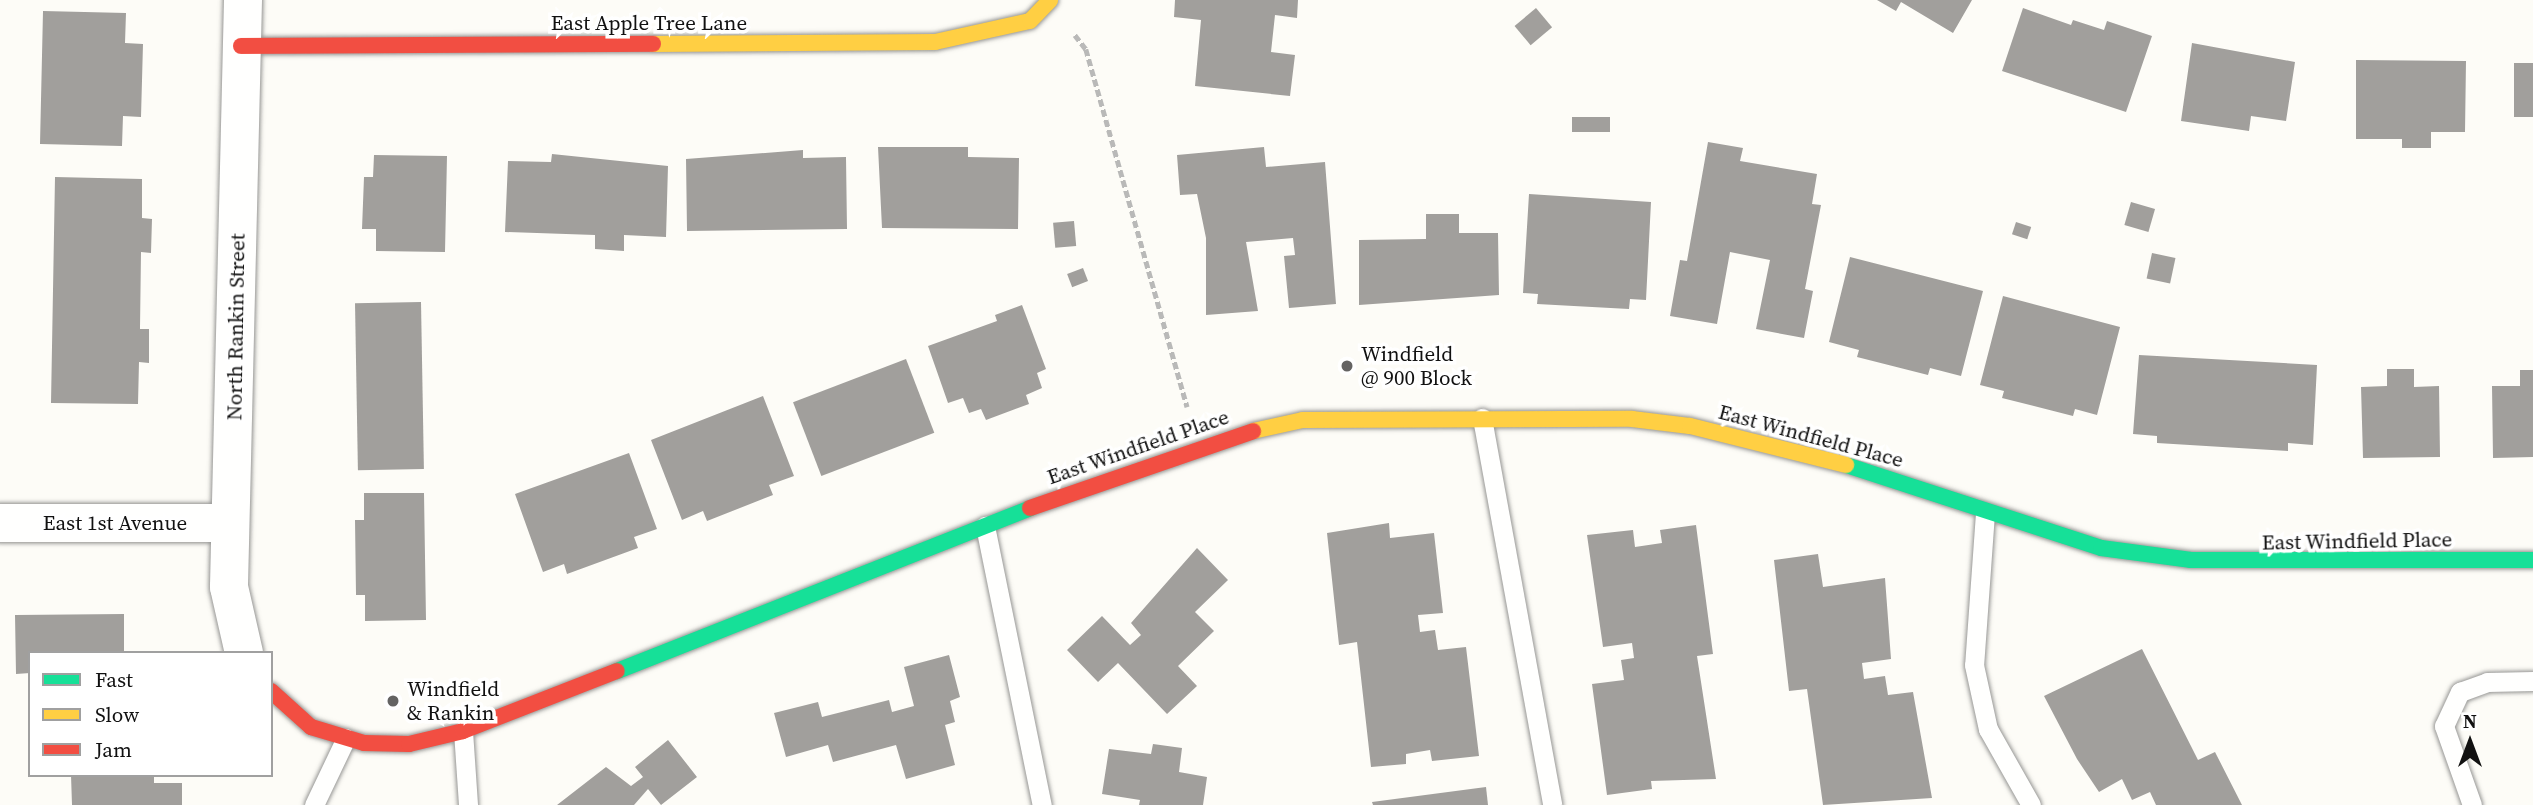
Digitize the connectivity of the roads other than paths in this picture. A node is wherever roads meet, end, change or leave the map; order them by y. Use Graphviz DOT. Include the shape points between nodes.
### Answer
graph roads {
  1 [pos="243,0"];
  2 [pos="1049,2"];
  3 [pos="241,46"];
  4 [pos="1482,418"];
  5 [pos="1985,513"];
  6 [pos="0,523"];
  7 [pos="230,523"];
  8 [pos="985,526"];
  9 [pos="2533,560"];
  10 [pos="244,651"];
  11 [pos="2533,681"];
  12 [pos="273,693"];
  13 [pos="463,731"];
  14 [pos="346,738"];
  15 [pos="314,805"];
  16 [pos="468,805"];
  17 [pos="1041,805"];
  18 [pos="1552,805"];
  19 [pos="2031,805"];
  20 [pos="2472,805"];
  1 -- 3 [label="street, North Rankin Street"];
  2 -- 3 [label="street, East Apple Tree Lane" via="1030,21 935,42"];
  3 -- 7 [label="street, North Rankin Street"];
  4 -- 5 [label="street, East Windfield Place" via="1632,419 1713,430 1808,452"];
  4 -- 8 [label="street, East Windfield Place" via="1303,420 1199,445"];
  4 -- 18 [label="lane"];
  5 -- 9 [label="street, East Windfield Place" via="2101,548 2191,560"];
  5 -- 19 [label="lane" via="1973,665 1988,729"];
  6 -- 7 [label="street, East 1st Avenue"];
  7 -- 10 [label="street, North Rankin Street" via="229,587"];
  8 -- 13 [label="street, East Windfield Place"];
  8 -- 17 [label="lane"];
  11 -- 20 [label="lane" via="2487,682 2460,692 2444,726"];
  12 -- 14 [label="street" via="311,727"];
  13 -- 14 [label="street" via="409,744"];
  13 -- 16 [label="lane"];
  14 -- 15 [label="lane"];
}
